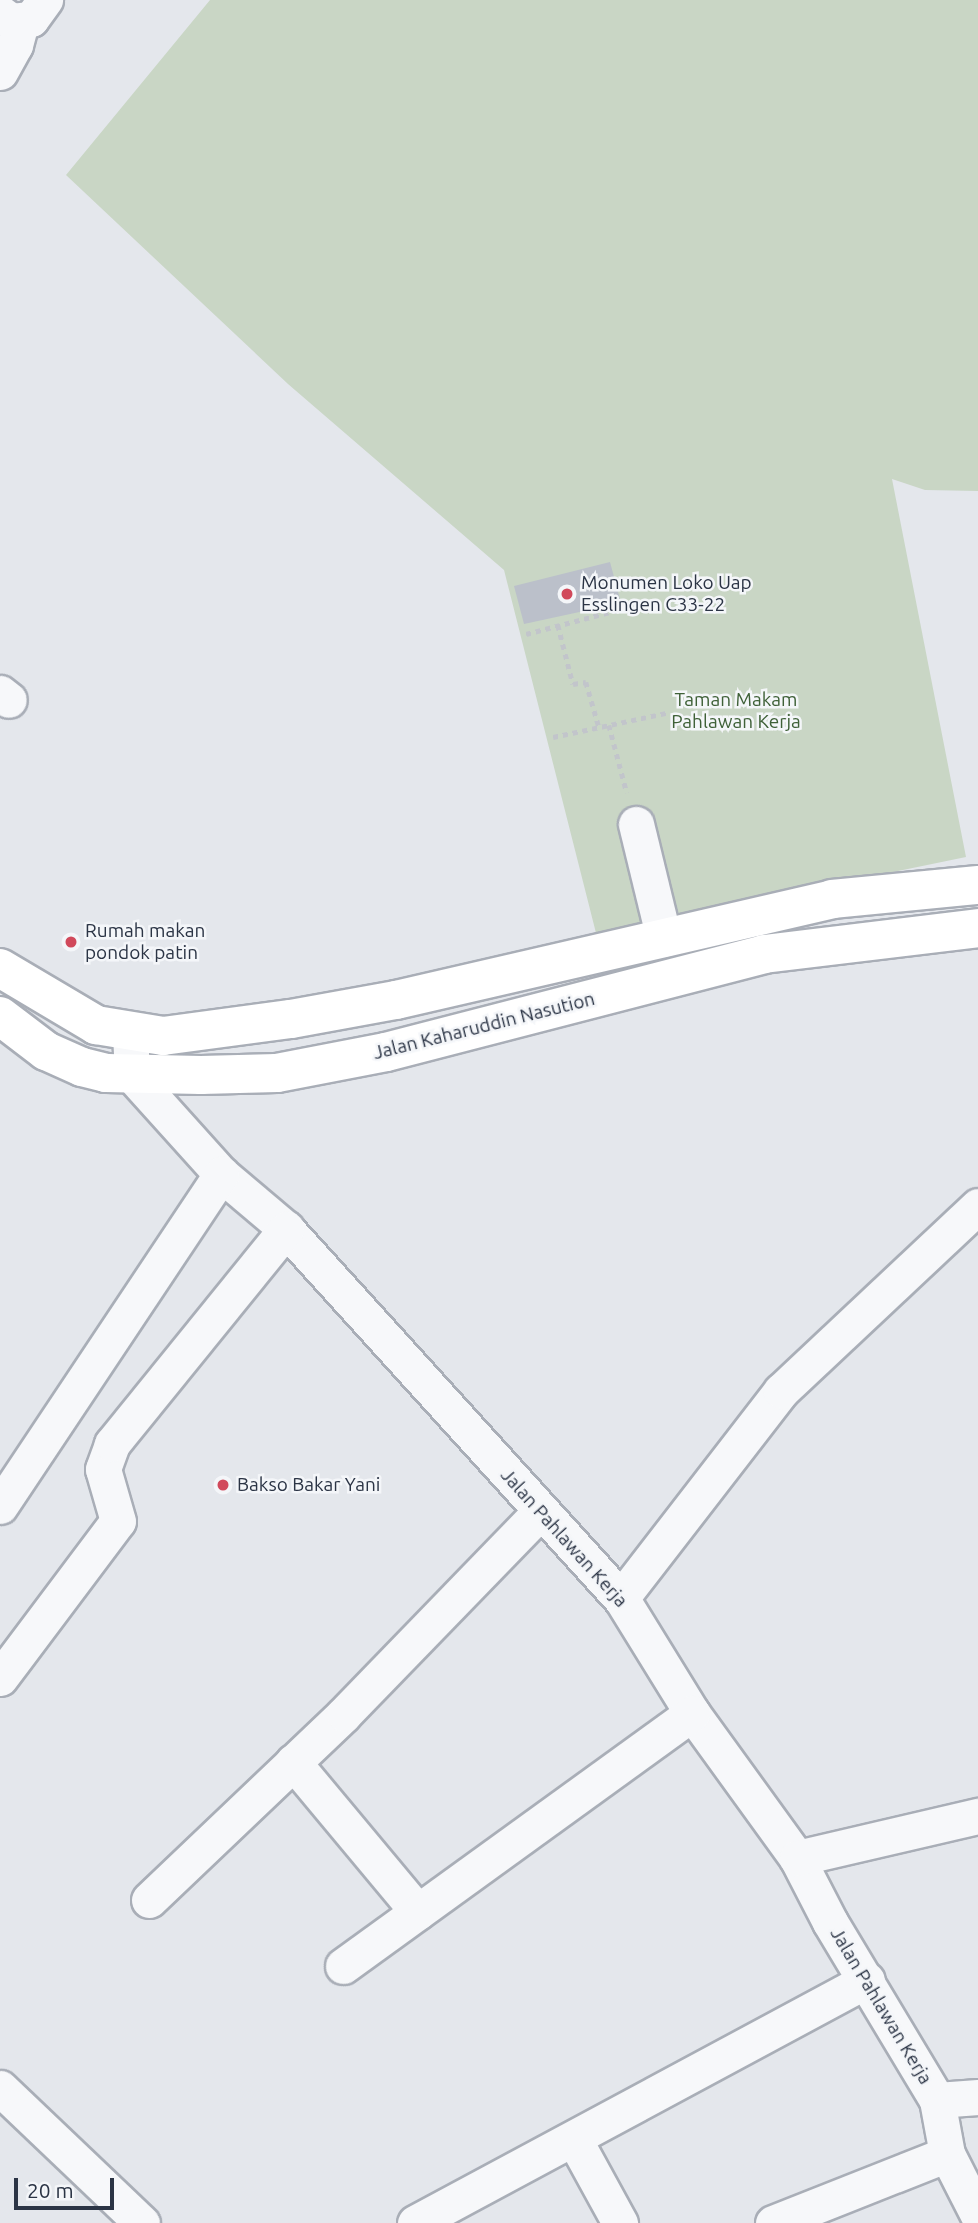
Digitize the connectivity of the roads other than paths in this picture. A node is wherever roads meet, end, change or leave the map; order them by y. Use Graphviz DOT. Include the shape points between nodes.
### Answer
graph roads {
  1 [pos="22,11"];
  2 [pos="0,72"];
  3 [pos="636,824"];
  4 [pos="978,885"];
  5 [pos="978,928"];
  6 [pos="664,939"];
  7 [pos="0,968"];
  8 [pos="0,1016"];
  9 [pos="130,1032"];
  10 [pos="132,1075"];
  11 [pos="221,1174"];
  12 [pos="978,1206"];
  13 [pos="286,1229"];
  14 [pos="0,1506"];
  15 [pos="541,1511"];
  16 [pos="621,1598"];
  17 [pos="0,1678"];
  18 [pos="692,1713"];
  19 [pos="293,1762"];
  20 [pos="978,1816"];
  21 [pos="797,1858"];
  22 [pos="149,1900"];
  23 [pos="418,1912"];
  24 [pos="343,1966"];
  25 [pos="867,1980"];
  26 [pos="0,2088"];
  27 [pos="978,2097"];
  28 [pos="937,2100"];
  29 [pos="574,2139"];
  30 [pos="947,2154"];
  31 [pos="978,2215"];
  32 [pos="142,2223"];
  33 [pos="415,2223"];
  34 [pos="620,2223"];
  35 [pos="773,2223"];
  1 -- 2 [label="street" via="15,45"];
  3 -- 6 [label="street"];
  4 -- 6 [label="highway" via="832,899"];
  5 -- 10 [label="highway, Jalan Kaharuddin Nasution" via="764,954 386,1052 277,1073"];
  6 -- 9 [label="highway" via="304,1017 163,1036"];
  7 -- 9 [label="highway" via="96,1025"];
  8 -- 10 [label="highway, Jalan Kaharuddin Nasution" via="46,1051 82,1067"];
  9 -- 10 [label="street"];
  10 -- 11 [label="street, Jalan Pahlawan Kerja"];
  11 -- 13 [label="street, Jalan Pahlawan Kerja"];
  11 -- 14 [label="street"];
  12 -- 16 [label="street" via="781,1391"];
  13 -- 15 [label="street, Jalan Pahlawan Kerja"];
  13 -- 17 [label="street" via="113,1444 103,1469 118,1521"];
  15 -- 16 [label="street, Jalan Pahlawan Kerja"];
  15 -- 19 [label="street"];
  16 -- 18 [label="street, Jalan Pahlawan Kerja"];
  18 -- 21 [label="street, Jalan Pahlawan Kerja"];
  18 -- 23 [label="street"];
  19 -- 22 [label="street"];
  19 -- 23 [label="street"];
  20 -- 21 [label="street"];
  21 -- 25 [label="street, Jalan Pahlawan Kerja"];
  23 -- 24 [label="street"];
  25 -- 28 [label="street, Jalan Pahlawan Kerja"];
  25 -- 29 [label="street"];
  26 -- 32 [label="street"];
  27 -- 28 [label="street, Jalan Pahlawan Kerja"];
  28 -- 30 [label="street, Jalan Pahlawan Kerja"];
  29 -- 33 [label="street"];
  29 -- 34 [label="street"];
  30 -- 31 [label="street, Jalan Pahlawan Kerja"];
  30 -- 35 [label="street"];
}
